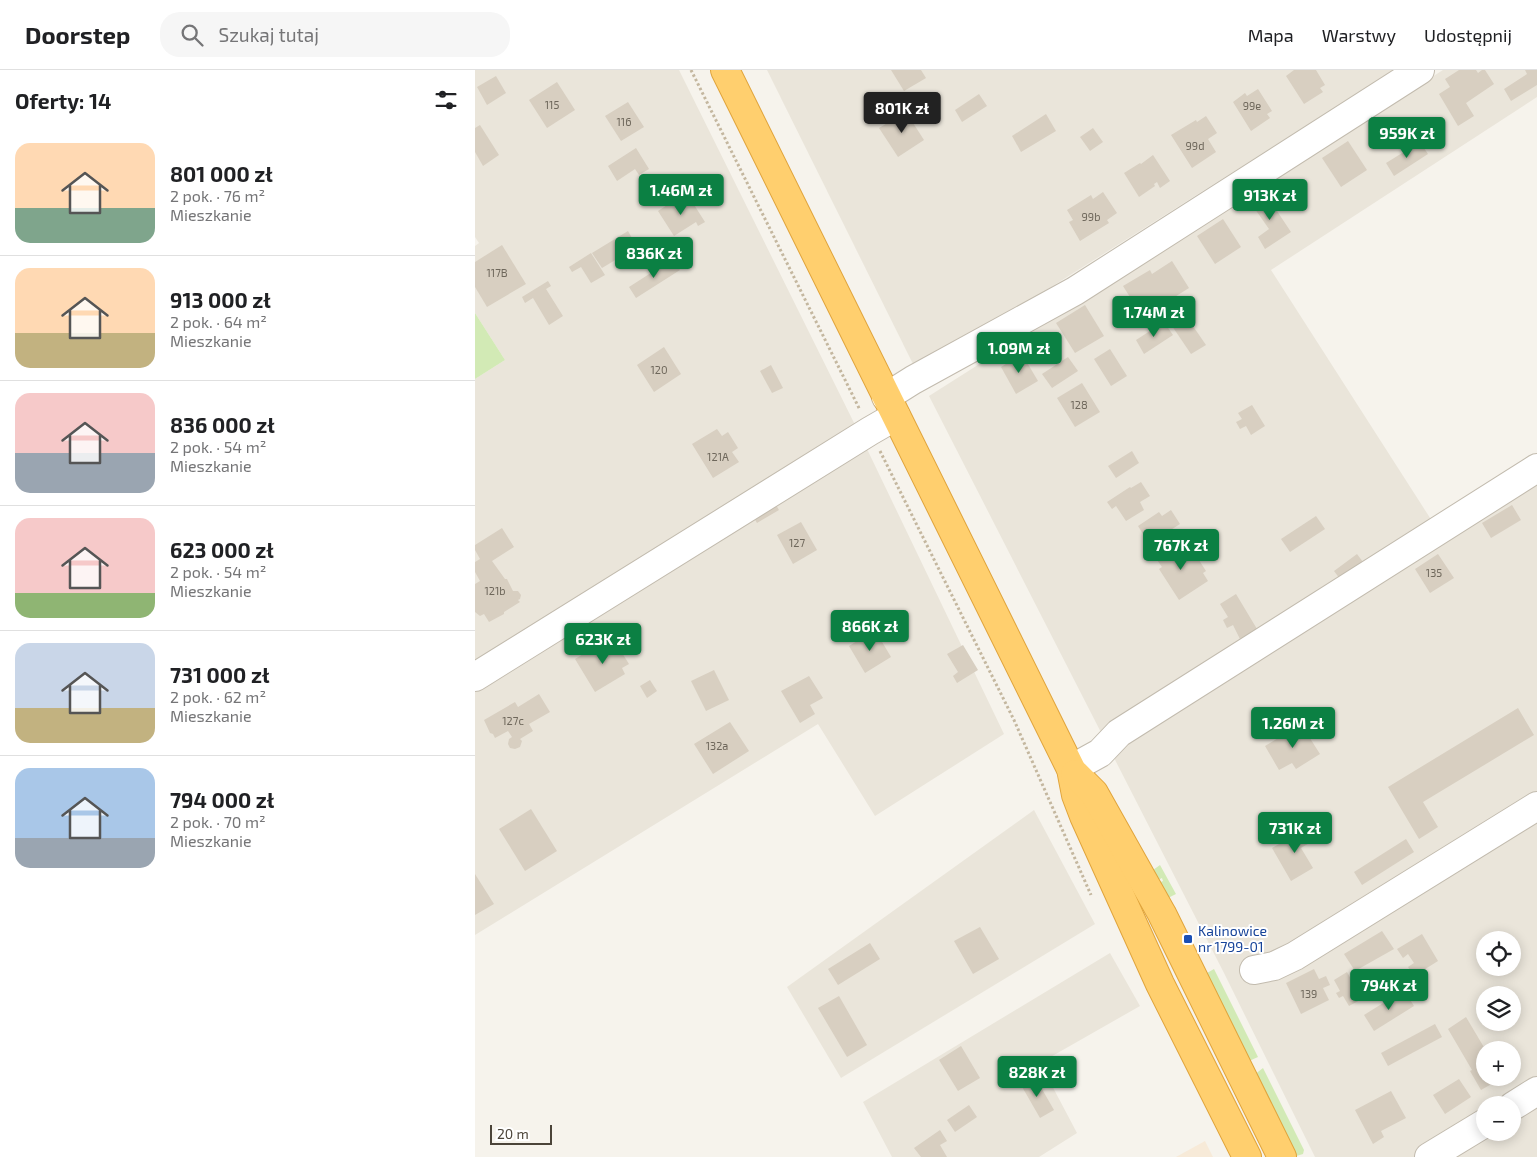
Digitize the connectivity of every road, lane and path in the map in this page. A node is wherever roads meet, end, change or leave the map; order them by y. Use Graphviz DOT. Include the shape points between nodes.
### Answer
graph roads {
  1 [pos="691,70"];
  2 [pos="725,70"];
  3 [pos="1420,70"];
  4 [pos="891,407"];
  5 [pos="870,430"];
  6 [pos="1537,468"];
  7 [pos="475,677"];
  8 [pos="1071,769"];
  9 [pos="1537,806"];
  10 [pos="1094,900"];
  11 [pos="1254,970"];
  12 [pos="1537,1091"];
  13 [pos="1521,1101"];
  14 [pos="1476,1128"];
  15 [pos="1247,1157"];
  16 [pos="1282,1157"];
  17 [pos="1429,1157"];
  1 -- 5 [label="path"];
  2 -- 4 [label="highway"];
  3 -- 4 [label="street" via="1075,291 913,380"];
  4 -- 5 [label="street"];
  4 -- 8 [label="highway"];
  5 -- 7 [label="street"];
  5 -- 10 [label="path" via="1013,720"];
  6 -- 8 [label="street" via="1119,733 1100,753"];
  8 -- 15 [label="highway" via="1084,816 1139,938"];
  8 -- 16 [label="highway" via="1094,793 1162,914"];
  9 -- 11 [label="street" via="1295,956 1275,966"];
  12 -- 13 [label="street"];
  14 -- 17 [label="street"];
}
